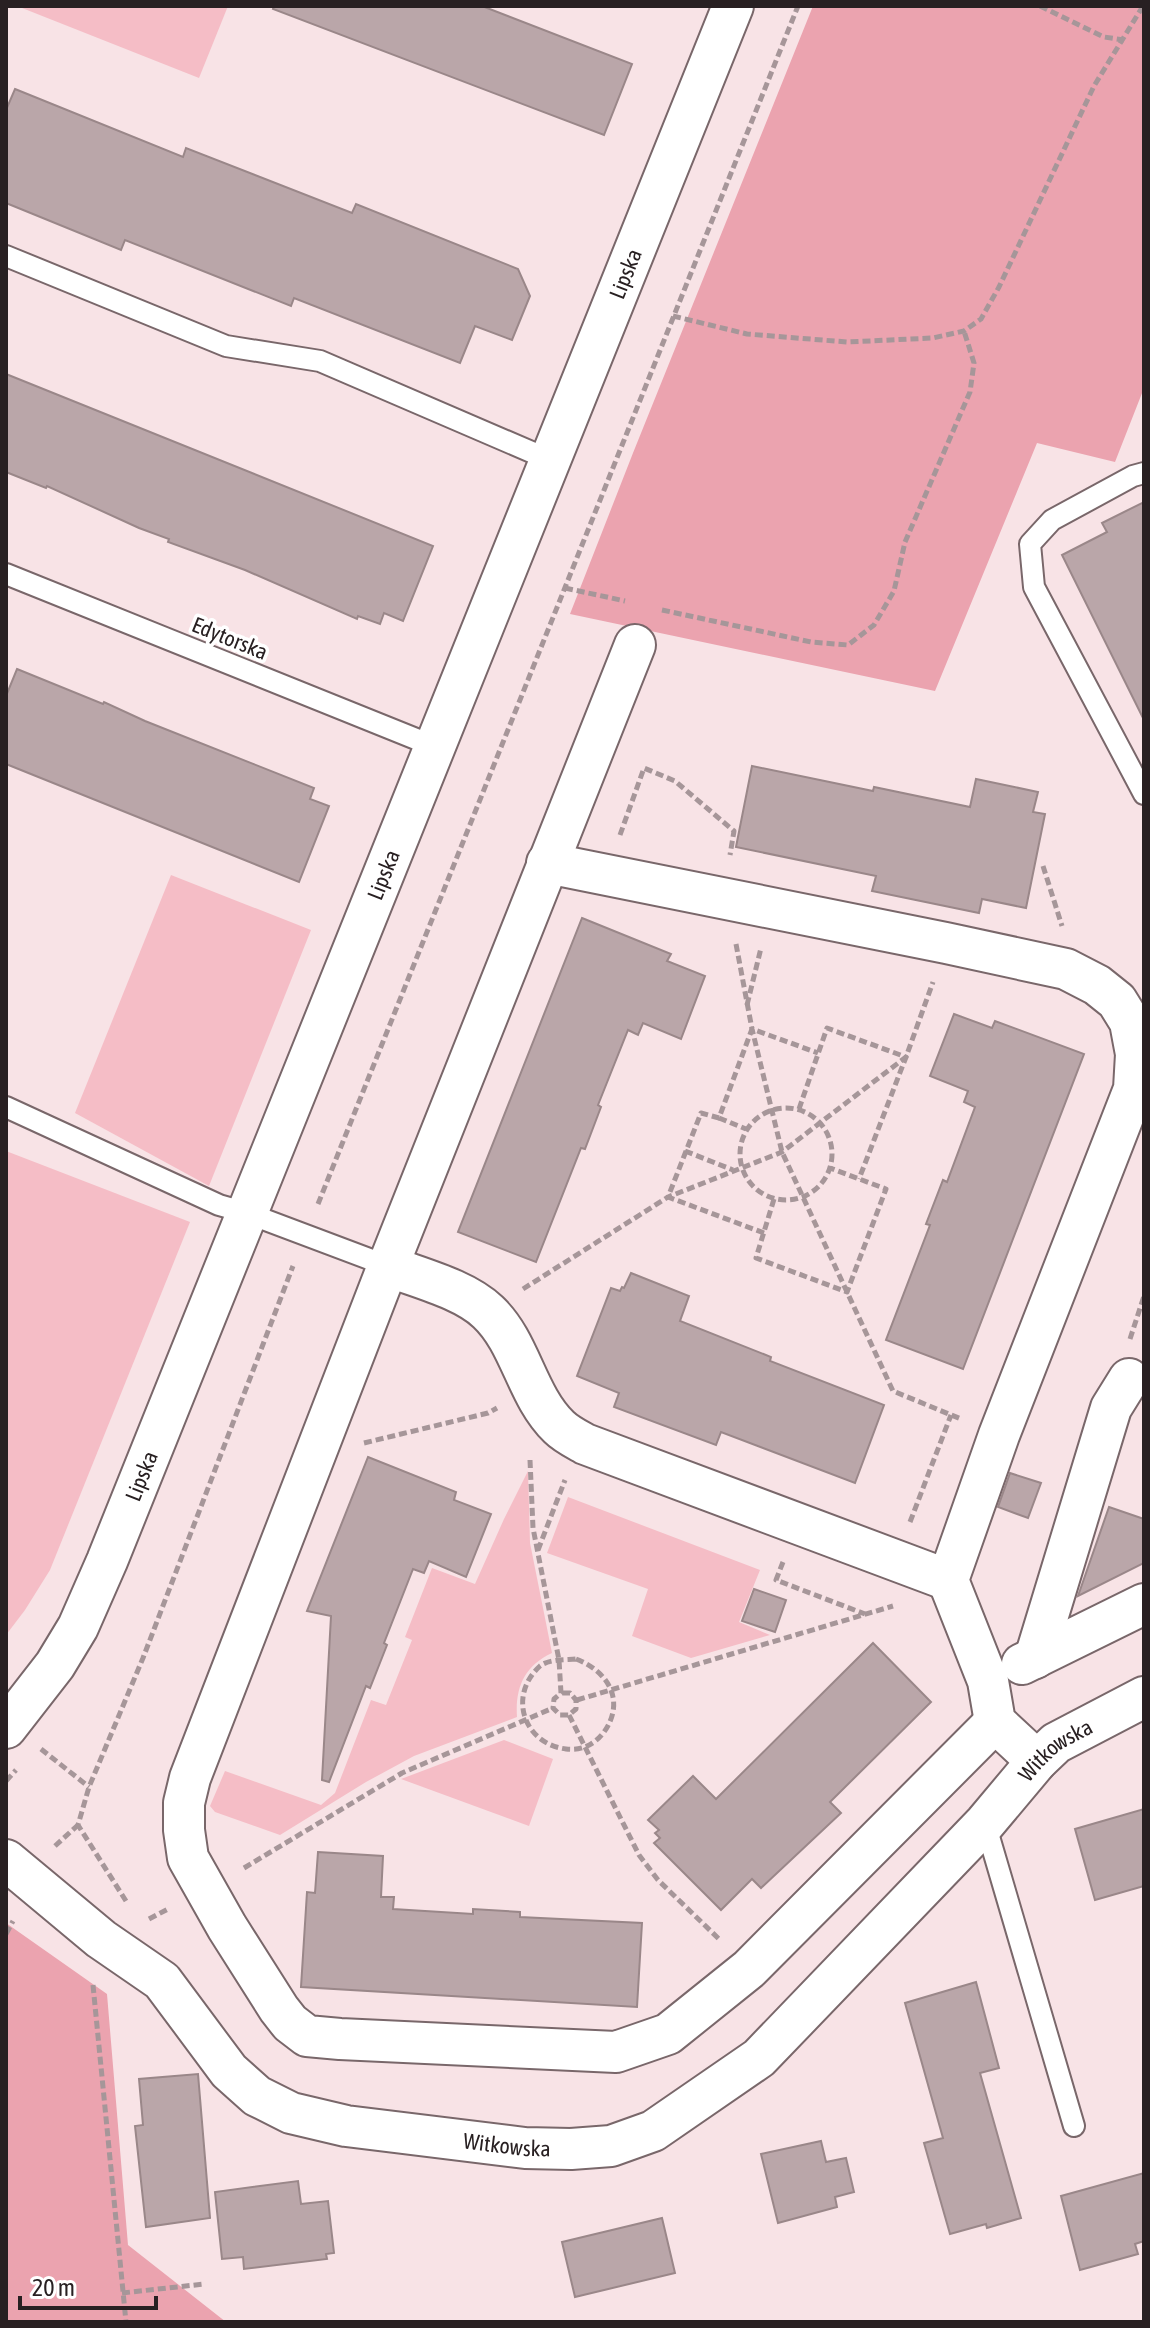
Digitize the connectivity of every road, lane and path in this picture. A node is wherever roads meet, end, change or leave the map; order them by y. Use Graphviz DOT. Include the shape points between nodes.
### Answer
graph roads {
  1 [pos="733,6"];
  2 [pos="798,6"];
  3 [pos="1040,6"];
  4 [pos="1143,6"];
  5 [pos="1124,40"];
  6 [pos="6,256"];
  7 [pos="673,316"];
  8 [pos="964,331"];
  9 [pos="550,460"];
  10 [pos="1144,473"];
  11 [pos="6,574"];
  12 [pos="565,588"];
  13 [pos="626,602"];
  14 [pos="657,609"];
  15 [pos="635,645"];
  16 [pos="436,747"];
  17 [pos="1144,794"];
  18 [pos="615,849"];
  19 [pos="729,860"];
  20 [pos="547,863"];
  21 [pos="734,937"];
  22 [pos="762,945"];
  23 [pos="939,968"];
  24 [pos="747,1005"];
  25 [pos="752,1029"];
  26 [pos="818,1053"];
  27 [pos="906,1057"];
  28 [pos="6,1107"];
  29 [pos="799,1109"];
  30 [pos="772,1110"];
  31 [pos="719,1118"];
  32 [pos="820,1123"];
  33 [pos="746,1129"];
  34 [pos="685,1151"];
  35 [pos="782,1152"];
  36 [pos="830,1168"];
  37 [pos="738,1169"];
  38 [pos="859,1179"];
  39 [pos="668,1197"];
  40 [pos="803,1197"];
  41 [pos="774,1199"];
  42 [pos="317,1207"];
  43 [pos="247,1213"];
  44 [pos="764,1233"];
  45 [pos="296,1257"];
  46 [pos="388,1266"];
  47 [pos="847,1292"];
  48 [pos="512,1296"];
  49 [pos="1129,1379"];
  50 [pos="500,1406"];
  51 [pos="999,1435"];
  52 [pos="355,1445"];
  53 [pos="530,1459"];
  54 [pos="570,1469"];
  55 [pos="538,1550"];
  56 [pos="948,1580"];
  57 [pos="1144,1604"];
  58 [pos="1035,1658"];
  59 [pos="559,1660"];
  60 [pos="988,1681"];
  61 [pos="611,1689"];
  62 [pos="561,1693"];
  63 [pos="1144,1697"];
  64 [pos="576,1700"];
  65 [pos="553,1708"];
  66 [pos="569,1715"];
  67 [pos="525,1721"];
  68 [pos="995,1722"];
  69 [pos="6,1728"];
  70 [pos="584,1748"];
  71 [pos="47,1753"];
  72 [pos="1037,1761"];
  73 [pos="89,1787"];
  74 [pos="985,1823"];
  75 [pos="6,1860"];
  76 [pos="206,1890"];
  77 [pos="132,1910"];
  78 [pos="101,1939"];
  79 [pos="749,1969"];
  80 [pos="1074,2126"];
  81 [pos="204,2284"];
  82 [pos="122,2293"];
  83 [pos="126,2322"];
  1 -- 9 [label="street, Lipska"];
  2 -- 7 [label="path"];
  3 -- 5 [label="path" via="1104,37"];
  4 -- 5 [label="path"];
  5 -- 8 [label="path" via="1094,86 999,287 981,319"];
  6 -- 9 [label="lane" via="226,346 320,361"];
  7 -- 8 [label="path" via="747,334 847,342 933,338"];
  7 -- 12 [label="path"];
  8 -- 14 [label="path" via="974,363 970,392 905,542 894,591 874,625 848,645"];
  9 -- 16 [label="street, Lipska"];
  10 -- 17 [label="lane" via="1052,520 1030,544 1034,587"];
  11 -- 16 [label="lane, Edytorska"];
  12 -- 13 [label="path"];
  12 -- 42 [label="path"];
  15 -- 20 [label="street"];
  16 -- 43 [label="street, Lipska"];
  18 -- 19 [label="path" via="644,768 675,781 734,831"];
  20 -- 46 [label="street"];
  20 -- 51 [label="street" via="1066,969 1117,1001 1130,1022 1136,1054 1134,1089"];
  21 -- 24 [label="path"];
  22 -- 24 [label="path"];
  23 -- 27 [label="path"];
  24 -- 25 [label="path"];
  25 -- 26 [label="path"];
  25 -- 30 [label="path"];
  25 -- 31 [label="path"];
  26 -- 27 [label="path" via="827,1028"];
  26 -- 29 [label="path"];
  27 -- 32 [label="path"];
  27 -- 38 [label="path"];
  28 -- 43 [label="lane"];
  29 -- 30 [label="path"];
  29 -- 32 [label="path"];
  30 -- 33 [label="path"];
  30 -- 35 [label="path"];
  31 -- 33 [label="path"];
  31 -- 34 [label="path" via="701,1113"];
  32 -- 35 [label="path"];
  32 -- 36 [label="path" via="831,1141"];
  33 -- 37 [label="path"];
  34 -- 37 [label="path"];
  34 -- 39 [label="path"];
  35 -- 37 [label="path"];
  35 -- 40 [label="path"];
  36 -- 38 [label="path"];
  36 -- 40 [label="path" via="819,1187"];
  37 -- 39 [label="path"];
  37 -- 41 [label="path" via="751,1186"];
  38 -- 47 [label="path" via="886,1189"];
  39 -- 44 [label="path"];
  39 -- 48 [label="path"];
  40 -- 41 [label="path"];
  40 -- 47 [label="path"];
  41 -- 44 [label="path"];
  43 -- 46 [label="lane"];
  43 -- 69 [label="street, Lipska" via="78,1627"];
  44 -- 47 [label="path" via="756,1258"];
  45 -- 73 [label="path"];
  46 -- 56 [label="street" via="469,1298 488,1311 502,1327 542,1406 560,1428 585,1444"];
  46 -- 76 [label="street" via="190,1778 184,1803 188,1858"];
  47 -- 51 [label="path" via="893,1391"];
  49 -- 58 [label="street" via="1111,1408"];
  50 -- 52 [label="path"];
  51 -- 56 [label="street"];
  53 -- 55 [label="path"];
  54 -- 55 [label="path"];
  55 -- 59 [label="path"];
  56 -- 60 [label="street"];
  56 -- 61 [label="path" via="904,1603"];
  57 -- 58 [label="street"];
  58 -- 60 [label="street"];
  59 -- 61 [label="path" via="590,1665"];
  59 -- 62 [label="path"];
  59 -- 67 [label="path" via="541,1665 527,1684"];
  60 -- 68 [label="street"];
  61 -- 64 [label="path"];
  61 -- 70 [label="path" via="611,1720"];
  62 -- 64 [label="path"];
  62 -- 65 [label="path"];
  63 -- 72 [label="street, Witkowska" via="1056,1743"];
  64 -- 66 [label="path"];
  65 -- 66 [label="path"];
  65 -- 67 [label="path"];
  66 -- 70 [label="path"];
  67 -- 70 [label="path" via="550,1746"];
  67 -- 76 [label="path" via="402,1773"];
  68 -- 72 [label="street"];
  68 -- 79 [label="street"];
  70 -- 79 [label="path" via="639,1855"];
  71 -- 73 [label="path"];
  72 -- 74 [label="street, Witkowska"];
  73 -- 77 [label="path" via="78,1825"];
  74 -- 78 [label="street, Witkowska" via="759,2058 653,2131 611,2146 525,2148 346,2126 291,2113 257,2096 229,2071 162,1981"];
  74 -- 80 [label="lane"];
  75 -- 78 [label="street, Witkowska"];
  76 -- 79 [label="street" via="279,2009 307,2036 616,2052 668,2034"];
  78 -- 82 [label="path" via="90,1959"];
  81 -- 82 [label="path"];
  82 -- 83 [label="path"];
}
